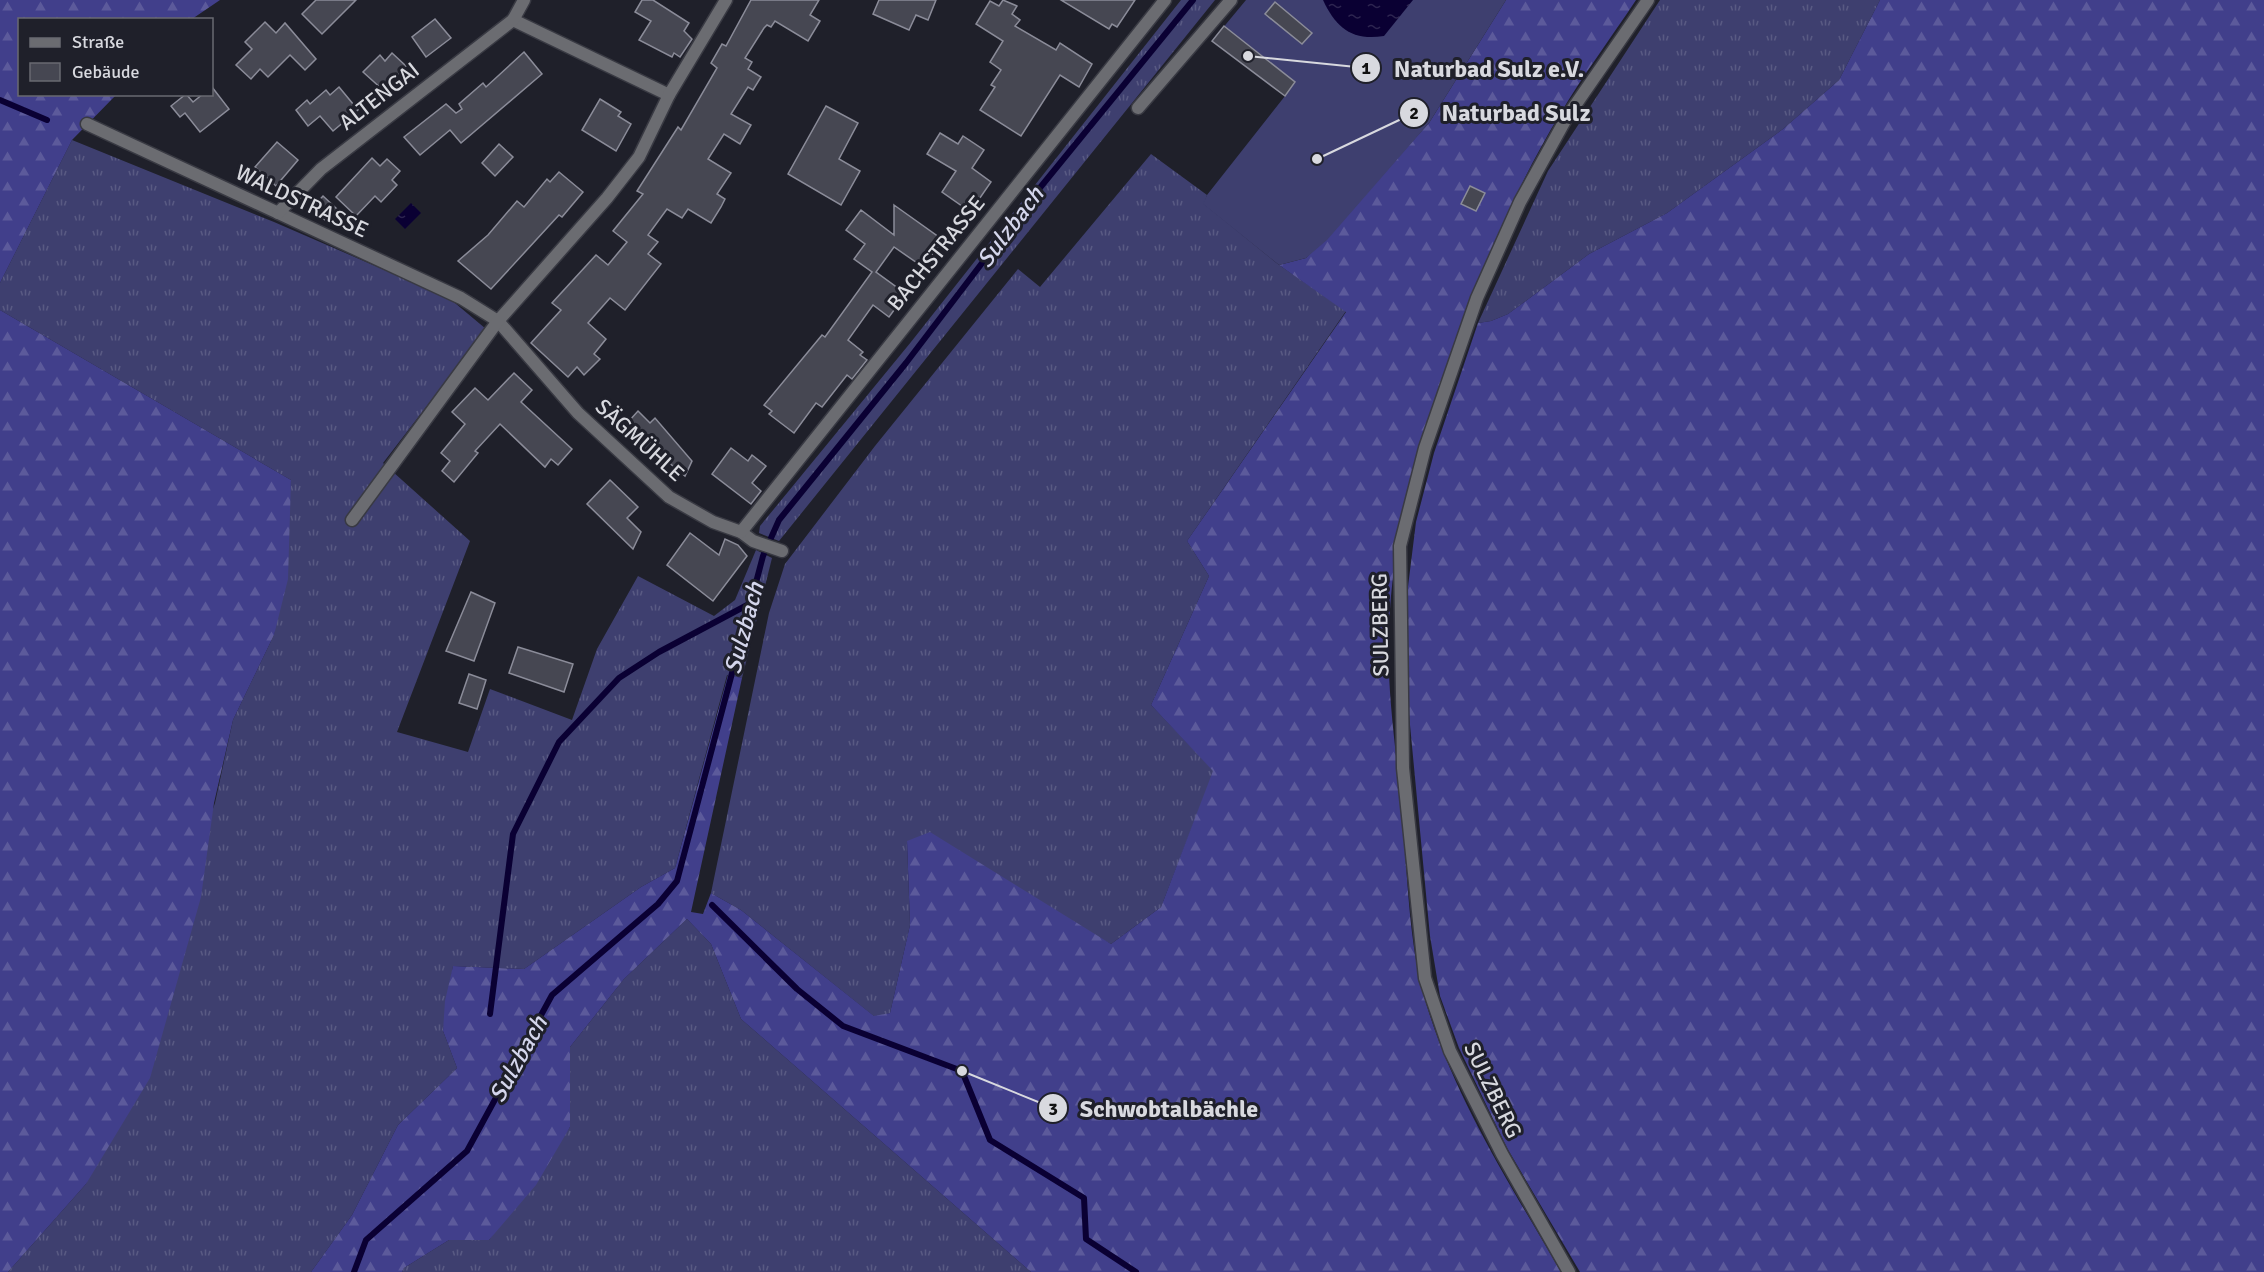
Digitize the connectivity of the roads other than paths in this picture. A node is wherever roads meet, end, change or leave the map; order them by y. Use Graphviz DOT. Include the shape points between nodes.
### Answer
graph roads {
  1 [pos="524,0"];
  2 [pos="726,0"];
  3 [pos="1165,0"];
  4 [pos="1231,0"];
  5 [pos="1648,0"];
  6 [pos="513,20"];
  7 [pos="669,95"];
  8 [pos="1138,108"];
  9 [pos="87,124"];
  10 [pos="278,213"];
  11 [pos="498,321"];
  12 [pos="352,520"];
  13 [pos="741,532"];
  14 [pos="777,550"];
  15 [pos="1569,1272"];
  1 -- 6 [label="street, ALTENGAI"];
  2 -- 7 [label="street"];
  3 -- 13 [label="street, BACHSTRASSE"];
  4 -- 8 [label="street"];
  5 -- 15 [label="street, SULZBERG" via="1567,117 1515,213 1477,298 1429,437 1400,546 1403,768 1425,978 1450,1051 1502,1154"];
  6 -- 7 [label="street"];
  6 -- 10 [label="street, ALTENGAI" via="321,169"];
  7 -- 11 [label="street" via="639,157"];
  9 -- 10 [label="street, WALDSTRASSE"];
  10 -- 11 [label="street, WALDSTRASSE" via="461,297"];
  11 -- 12 [label="street"];
  11 -- 13 [label="street, SÄGMÜHLE" via="578,413 669,497 713,522"];
  13 -- 14 [label="street, SÄGMÜHLE"];
}
